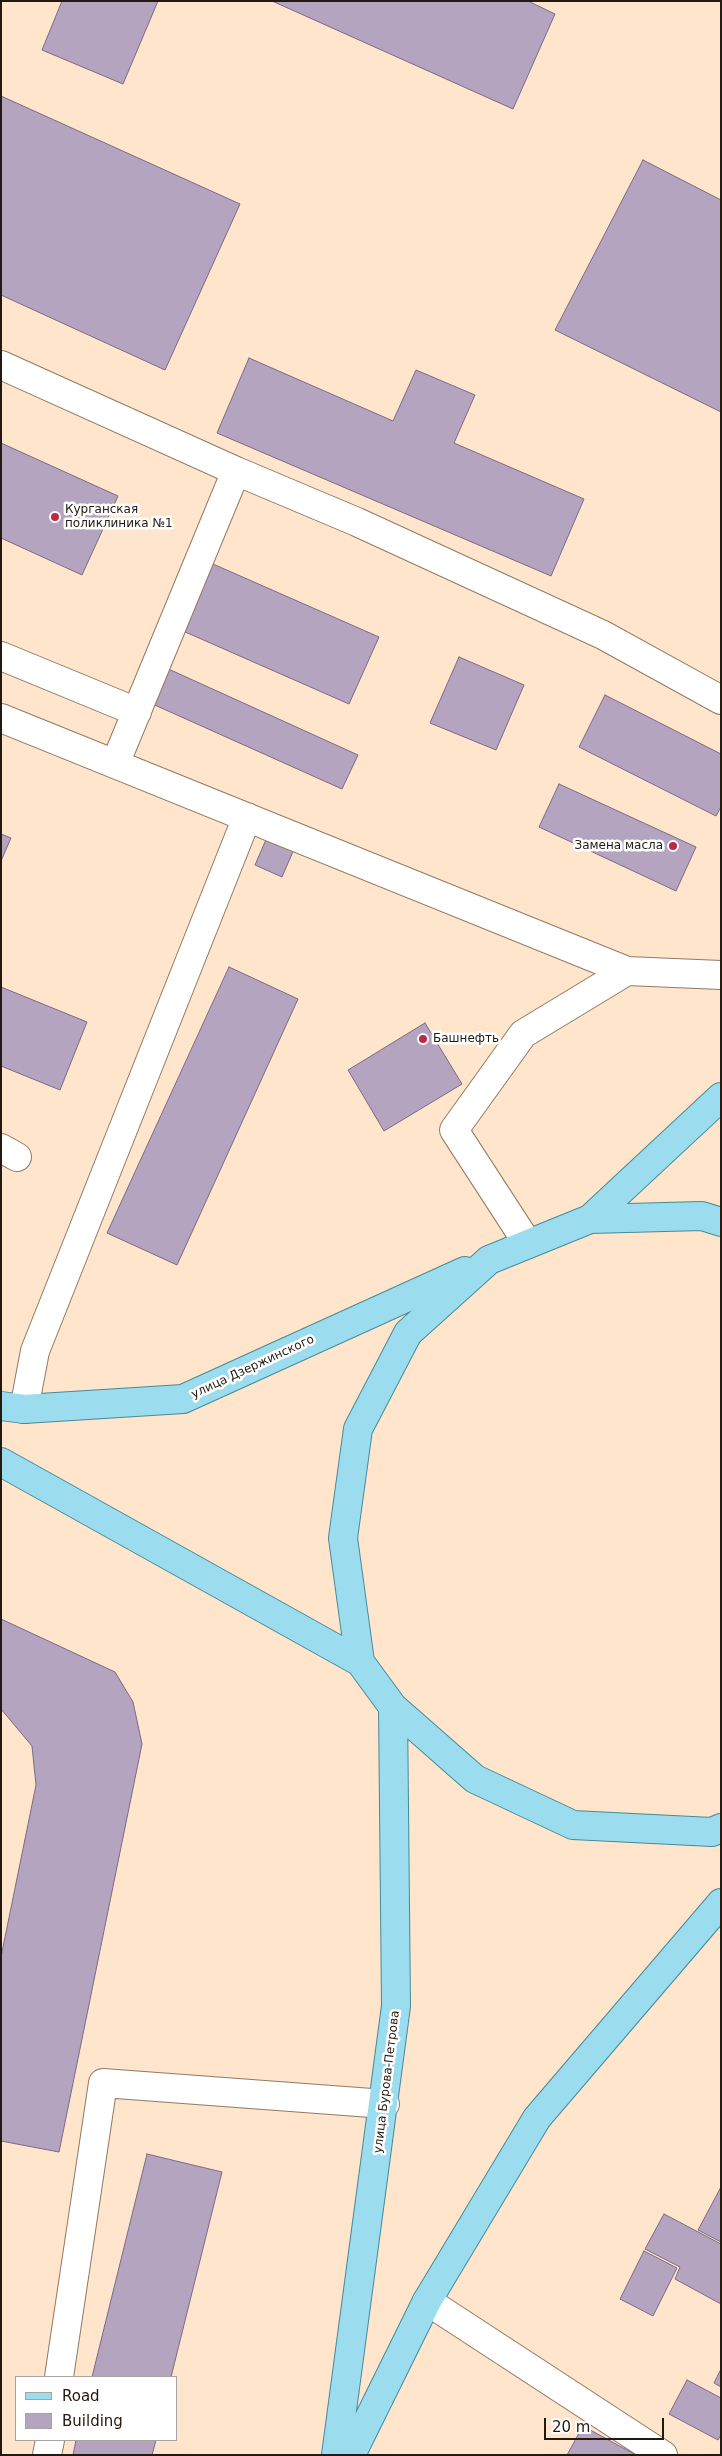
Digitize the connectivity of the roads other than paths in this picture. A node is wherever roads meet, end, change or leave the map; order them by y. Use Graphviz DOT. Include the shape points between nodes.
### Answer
graph roads {
  1 [pos="1,365"];
  2 [pos="236,471"];
  3 [pos="1,656"];
  4 [pos="721,700"];
  5 [pos="137,712"];
  6 [pos="1,718"];
  7 [pos="115,764"];
  8 [pos="247,817"];
  9 [pos="627,970"];
  10 [pos="721,976"];
  11 [pos="721,1097"];
  12 [pos="590,1219"];
  13 [pos="721,1222"];
  14 [pos="528,1244"];
  15 [pos="489,1260"];
  16 [pos="13,1408"];
  17 [pos="1,1462"];
  18 [pos="360,1662"];
  19 [pos="392,1707"];
  20 [pos="721,1828"];
  21 [pos="721,1903"];
  22 [pos="385,2104"];
  23 [pos="428,2301"];
  24 [pos="59,2376"];
  25 [pos="50,2441"];
  26 [pos="47,2455"];
  27 [pos="336,2455"];
  28 [pos="351,2455"];
  29 [pos="663,2455"];
  1 -- 2 [label="lane"];
  2 -- 4 [label="lane" via="357,522 603,634"];
  2 -- 5 [label="lane"];
  3 -- 5 [label="lane"];
  5 -- 7 [label="lane"];
  6 -- 7 [label="lane"];
  7 -- 8 [label="lane"];
  8 -- 9 [label="lane"];
  8 -- 16 [label="lane"];
  9 -- 10 [label="lane"];
  9 -- 14 [label="lane" via="523,1034 454,1130"];
  11 -- 12 [label="main road"];
  12 -- 13 [label="main road" via="702,1216"];
  12 -- 14 [label="main road, улица Дзержинского"];
  14 -- 15 [label="main road, улица Дзержинского"];
  15 -- 16 [label="main road, улица Дзержинского" via="183,1399"];
  15 -- 18 [label="main road" via="408,1333 358,1430 343,1538"];
  17 -- 18 [label="main road"];
  18 -- 19 [label="main road"];
  19 -- 20 [label="main road" via="475,1779 573,1825 712,1832"];
  19 -- 22 [label="main road, улица Бурова-Петрова" via="396,2006"];
  21 -- 23 [label="main road" via="537,2118"];
  22 -- 24 [label="lane" via="103,2083"];
  22 -- 27 [label="main road, улица Бурова-Петрова"];
  23 -- 28 [label="main road"];
  23 -- 29 [label="lane"];
  25 -- 26 [label="lane"];
}
